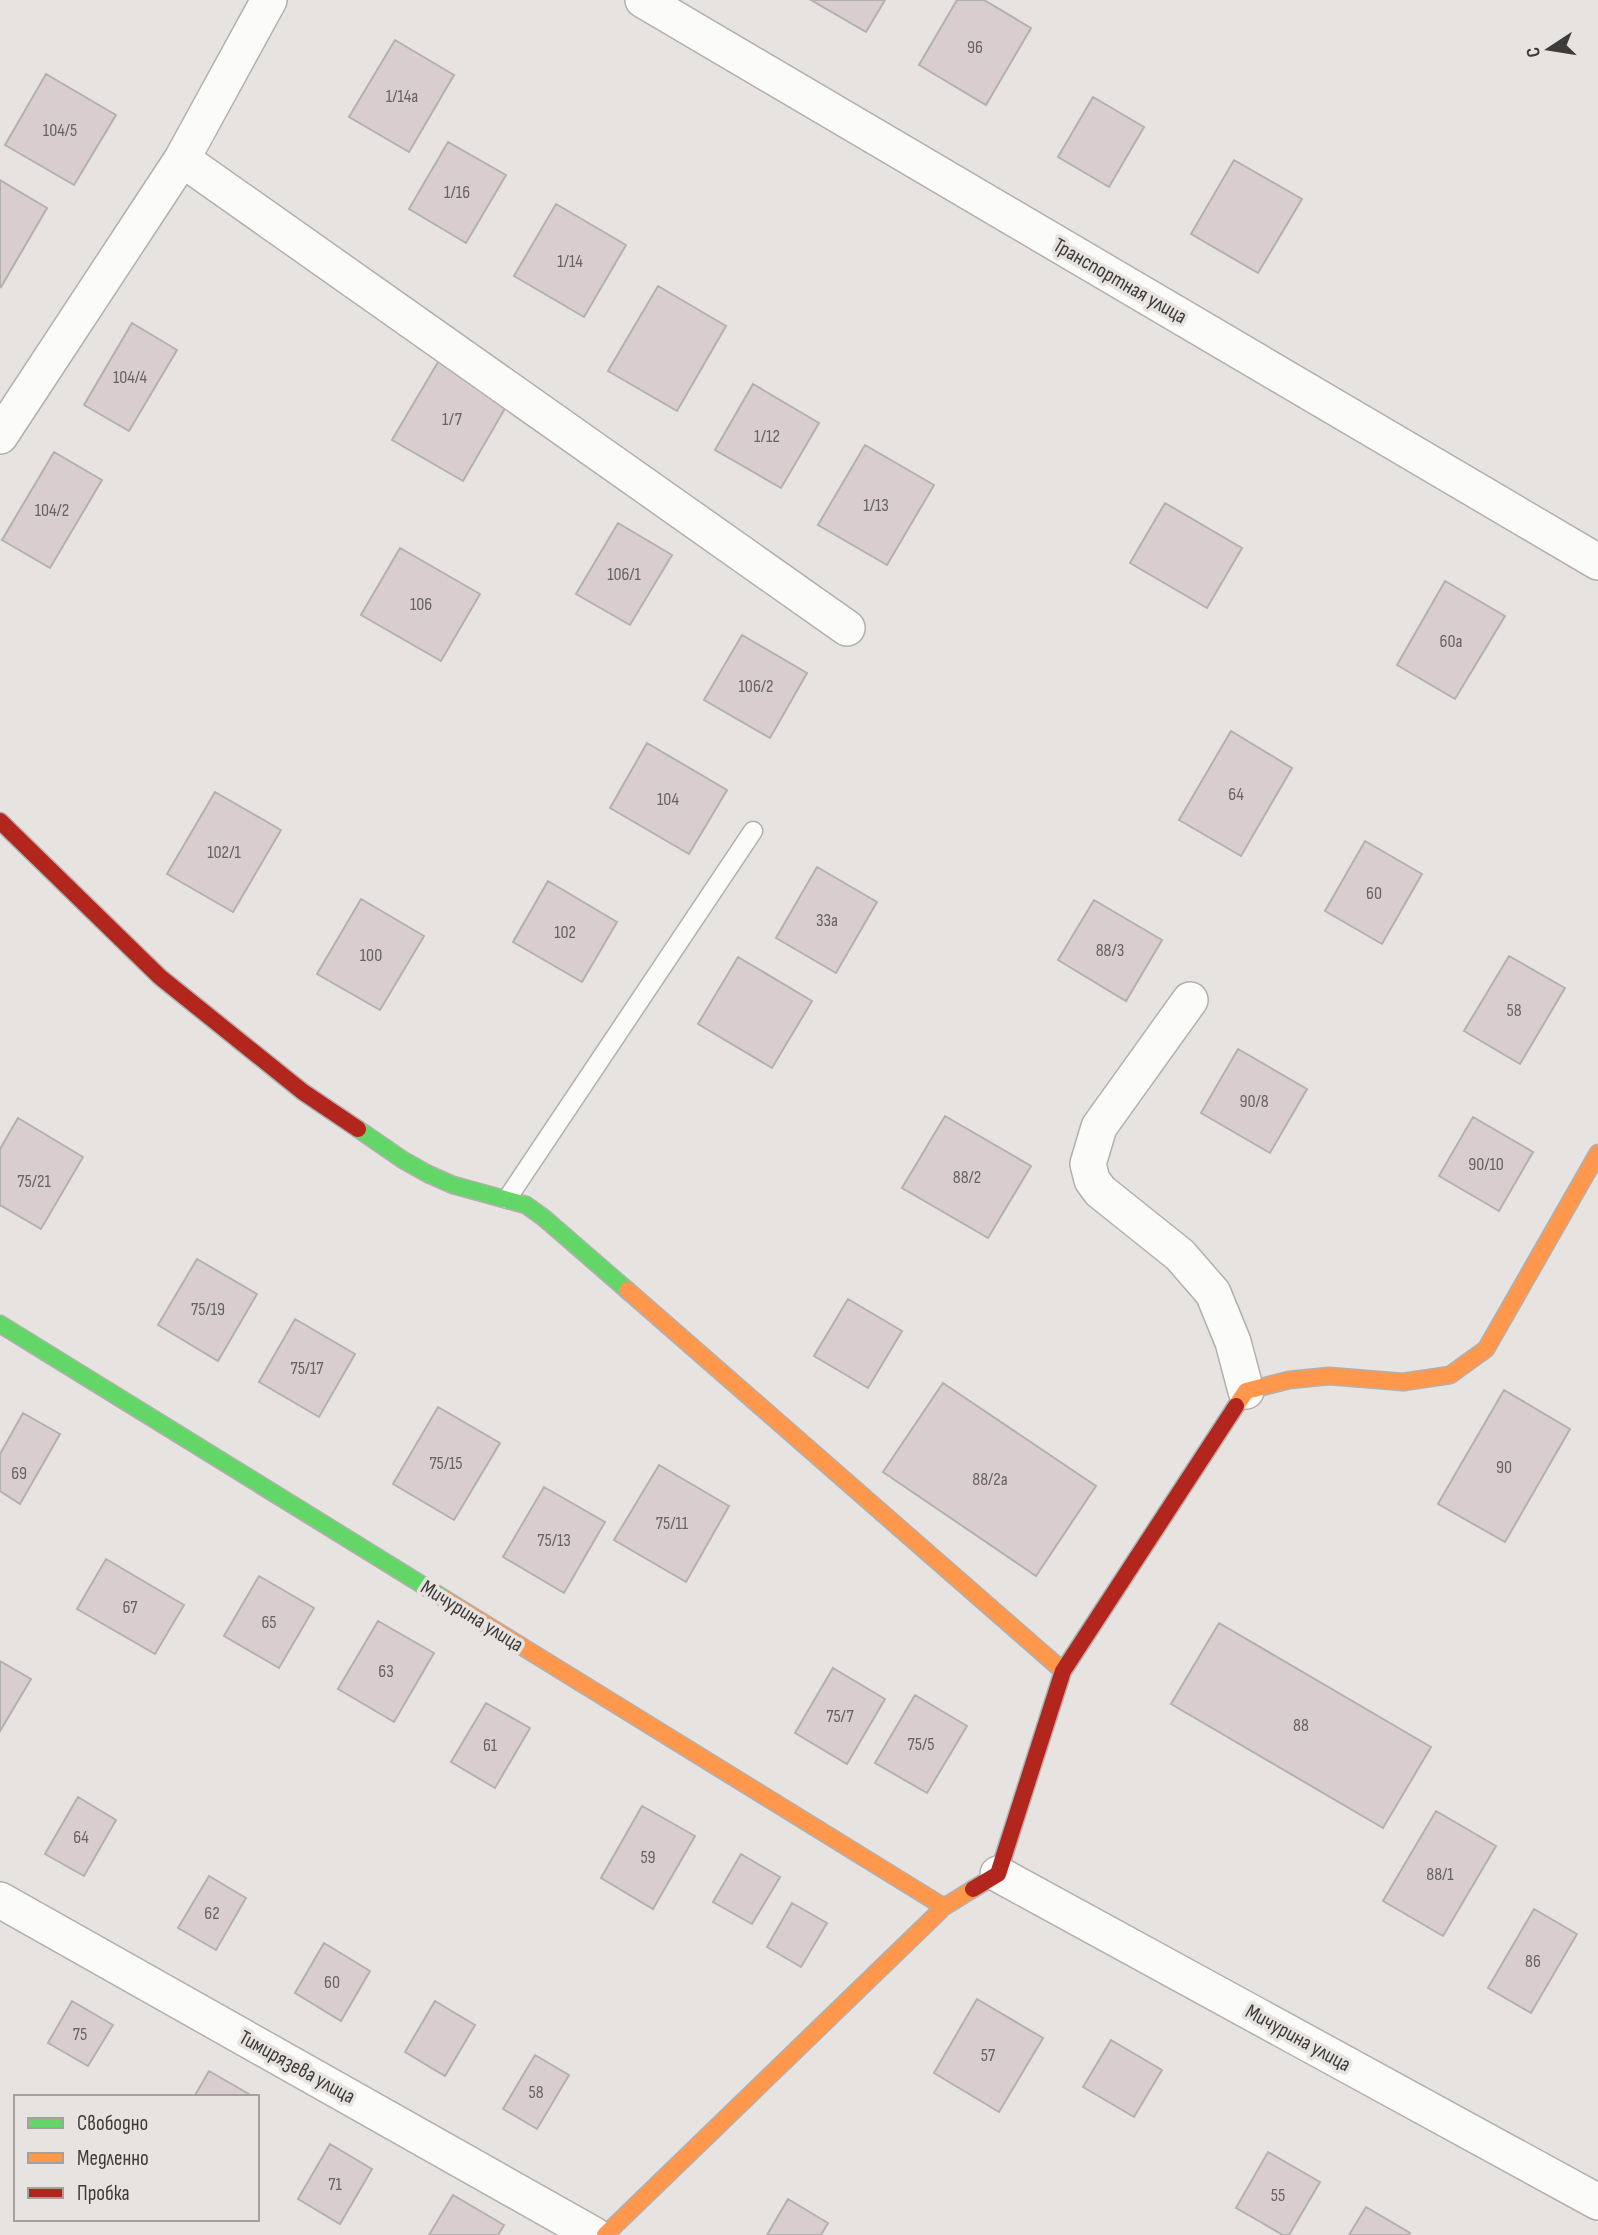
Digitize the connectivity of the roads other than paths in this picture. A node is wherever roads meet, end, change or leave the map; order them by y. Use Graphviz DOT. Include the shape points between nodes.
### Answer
graph roads {
  1 [pos="269,0"];
  2 [pos="643,0"];
  3 [pos="182,159"];
  4 [pos="0,436"];
  5 [pos="1598,562"];
  6 [pos="847,628"];
  7 [pos="0,821"];
  8 [pos="753,831"];
  9 [pos="1190,1000"];
  10 [pos="1598,1153"];
  11 [pos="507,1199"];
  12 [pos="0,1324"];
  13 [pos="1245,1391"];
  14 [pos="1063,1671"];
  15 [pos="998,1874"];
  16 [pos="0,1900"];
  17 [pos="944,1907"];
  18 [pos="1598,2202"];
  19 [pos="594,2235"];
  20 [pos="605,2235"];
  1 -- 3 [label="street"];
  2 -- 5 [label="street, Транспортная улица"];
  3 -- 4 [label="street"];
  3 -- 6 [label="street"];
  7 -- 11 [label="street" via="160,976 303,1092 428,1174"];
  8 -- 11 [label="lane"];
  9 -- 13 [label="street" via="1099,1127 1088,1164 1100,1191 1180,1255 1213,1293 1233,1342"];
  10 -- 13 [label="street" via="1486,1349 1450,1375 1403,1382 1329,1376"];
  11 -- 14 [label="street" via="544,1218"];
  12 -- 17 [label="street, Мичурина улица"];
  13 -- 14 [label="street"];
  14 -- 15 [label="street"];
  15 -- 17 [label="street"];
  15 -- 18 [label="street, Мичурина улица"];
  16 -- 19 [label="street, Тимирязева улица"];
  17 -- 20 [label="street"];
}
